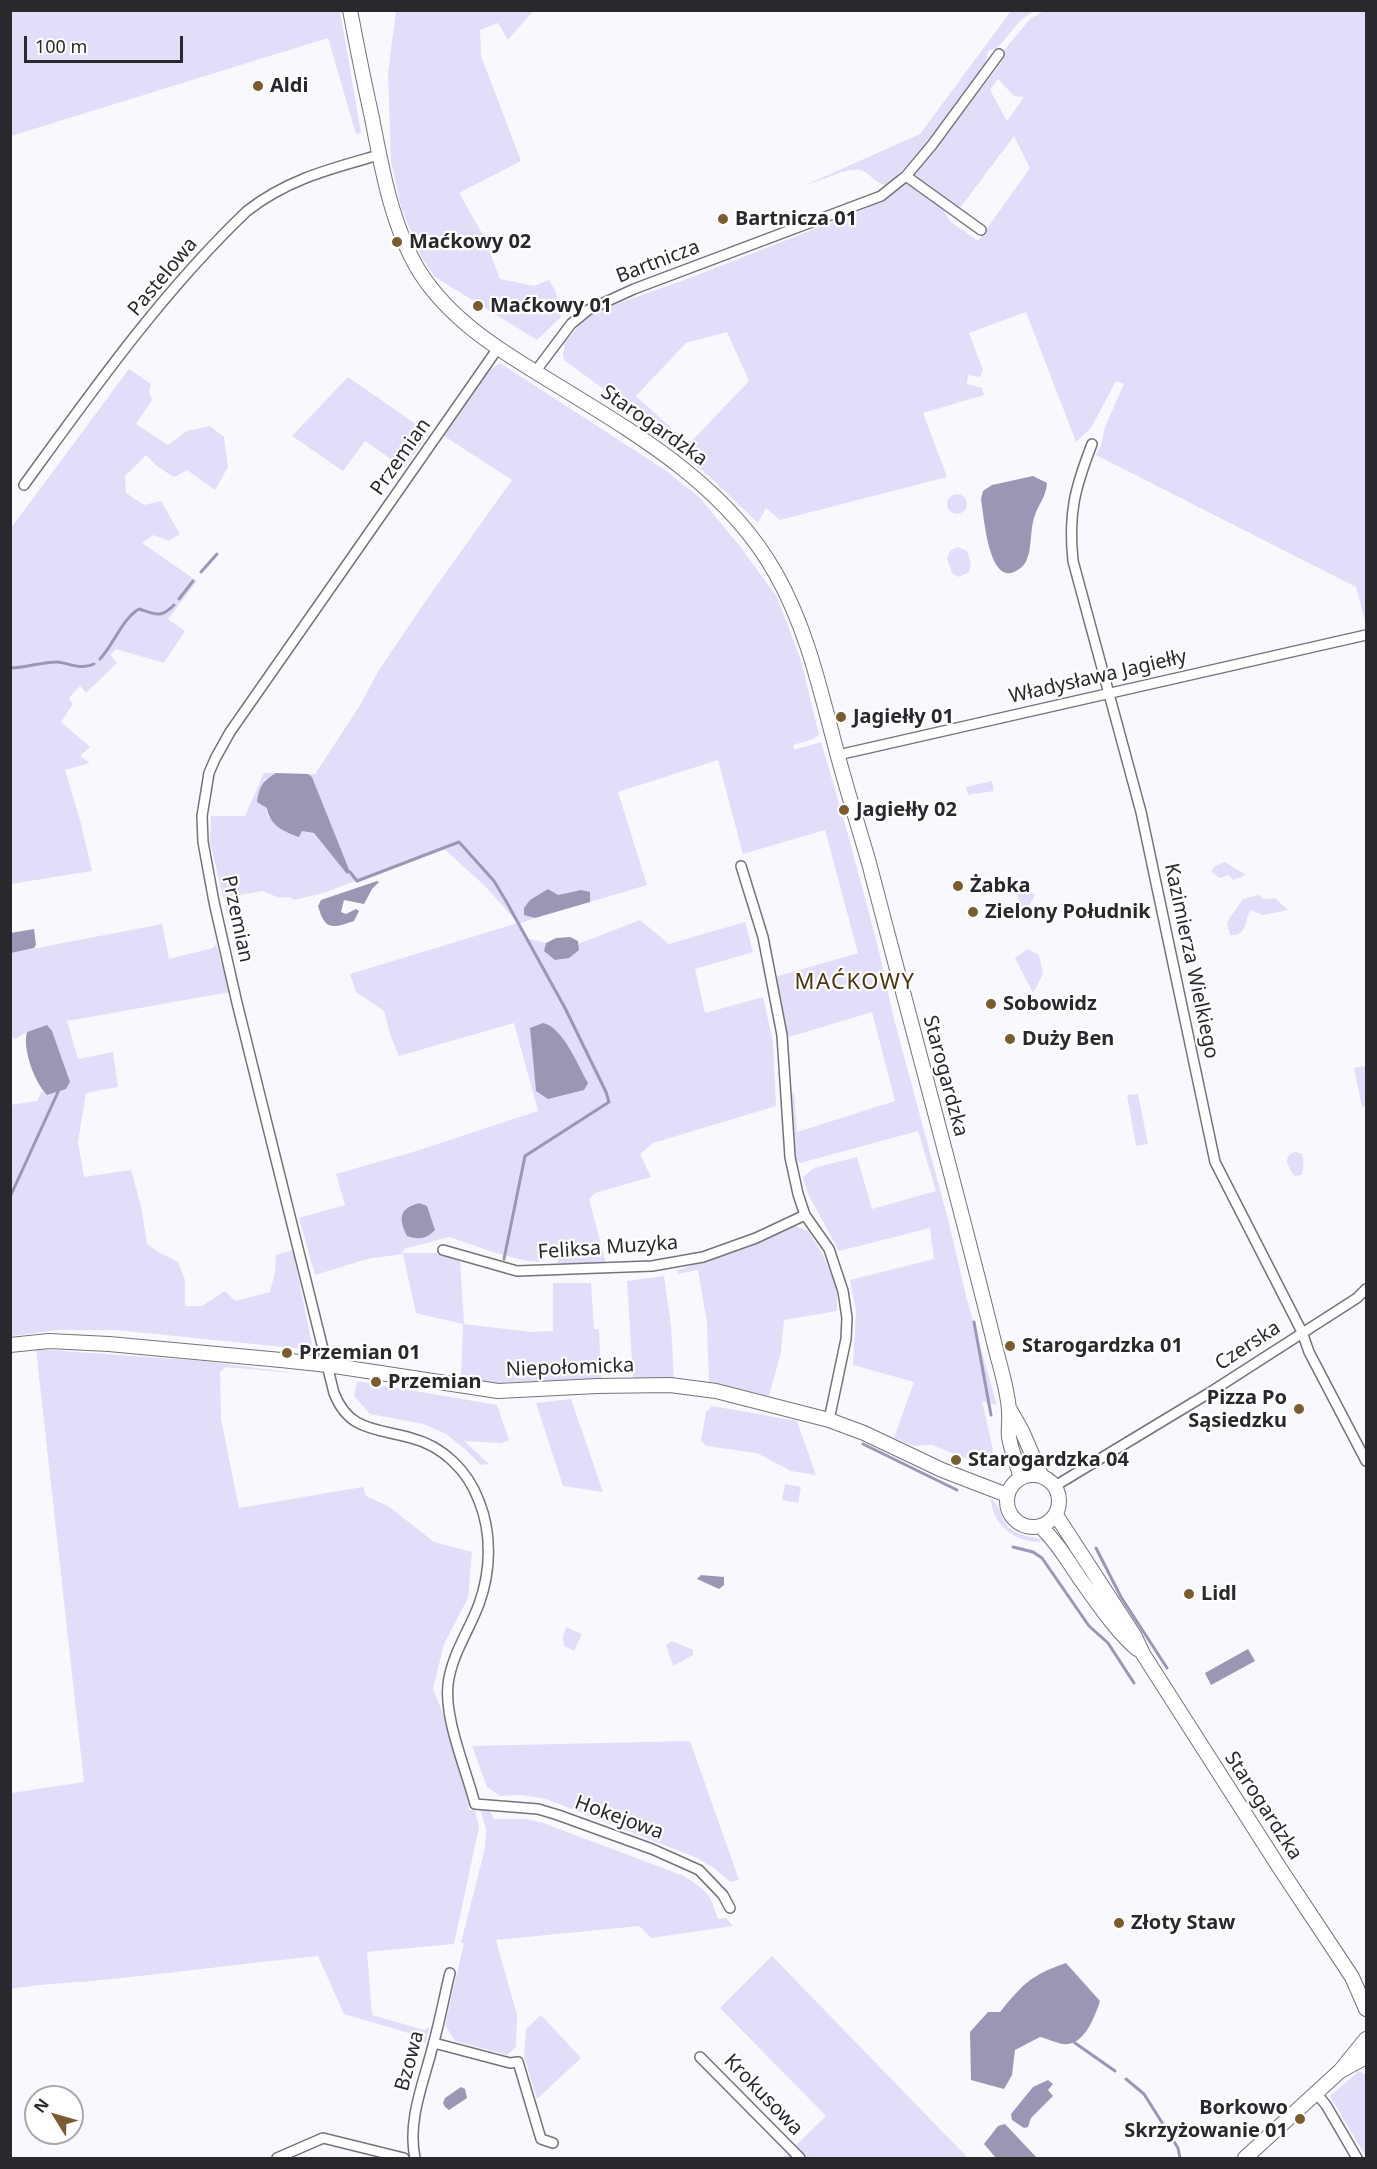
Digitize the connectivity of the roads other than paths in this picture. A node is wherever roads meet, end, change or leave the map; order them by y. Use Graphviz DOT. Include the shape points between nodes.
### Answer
graph roads {
  1 [pos="350,10"];
  2 [pos="999,54"];
  3 [pos="379,155"];
  4 [pos="906,176"];
  5 [pos="981,230"];
  6 [pos="498,348"];
  7 [pos="535,372"];
  8 [pos="1092,444"];
  9 [pos="24,485"];
  10 [pos="1366,635"];
  11 [pos="1109,694"];
  12 [pos="838,755"];
  13 [pos="741,866"];
  14 [pos="806,1215"];
  15 [pos="443,1250"];
  16 [pos="1366,1289"];
  17 [pos="1302,1332"];
  18 [pos="10,1345"];
  19 [pos="328,1365"];
  20 [pos="1010,1410"];
  21 [pos="829,1420"];
  22 [pos="1366,1461"];
  23 [pos="1041,1475"];
  24 [pos="1021,1478"];
  25 [pos="1055,1486"];
  26 [pos="1007,1495"];
  27 [pos="1056,1515"];
  28 [pos="1040,1527"];
  29 [pos="1143,1654"];
  30 [pos="475,1804"];
  31 [pos="730,1908"];
  32 [pos="450,1973"];
  33 [pos="1352,1977"];
  34 [pos="1366,1992"];
  35 [pos="1366,2009"];
  36 [pos="1366,2039"];
  37 [pos="434,2043"];
  38 [pos="700,2057"];
  39 [pos="1366,2057"];
  40 [pos="1340,2071"];
  41 [pos="1316,2093"];
  42 [pos="553,2143"];
  43 [pos="277,2158"];
  44 [pos="404,2158"];
  45 [pos="415,2158"];
  46 [pos="800,2158"];
  47 [pos="1245,2158"];
  48 [pos="1357,2158"];
  1 -- 3 [label="main road, Starogardzka"];
  2 -- 4 [label="street, Bartnicza"];
  3 -- 6 [label="main road, Starogardzka" via="392,206 417,267 455,314"];
  3 -- 9 [label="street, Pastelowa" via="295,181 247,211 157,308"];
  4 -- 5 [label="street"];
  4 -- 7 [label="street, Bartnicza" via="881,196 588,310 571,324"];
  6 -- 7 [label="main road, Starogardzka"];
  6 -- 19 [label="street, Przemian" via="230,732 209,773 203,842 214,902"];
  7 -- 12 [label="main road, Starogardzka" via="694,476 750,534 784,589 807,640"];
  8 -- 11 [label="street, Kazimierza Wielkiego" via="1075,489 1072,548"];
  10 -- 11 [label="street, Władysława Jagiełły"];
  11 -- 12 [label="street, Władysława Jagiełły"];
  11 -- 17 [label="street, Kazimierza Wielkiego" via="1141,812 1215,1162"];
  12 -- 20 [label="main road, Starogardzka"];
  13 -- 14 [label="street" via="763,937 782,1035 790,1156"];
  14 -- 15 [label="street, Feliksa Muzyka" via="756,1239 703,1257 652,1266 518,1271"];
  14 -- 21 [label="street" via="830,1250 847,1318"];
  16 -- 17 [label="street, Czerska"];
  17 -- 22 [label="street, Kazimierza Wielkiego"];
  17 -- 25 [label="street, Czerska"];
  18 -- 19 [label="main road, Niepołomicka" via="49,1341 109,1344"];
  19 -- 21 [label="main road, Niepołomicka" via="498,1391 670,1385 728,1394"];
  19 -- 30 [label="street, Przemian" via="337,1400 348,1418 383,1433 420,1441 441,1452 465,1475 480,1502 488,1540 486,1580 452,1663 448,1686 450,1719"];
  20 -- 23 [label="main road, Starogardzka"];
  20 -- 24 [label="main road, Starogardzka" via="1009,1436"];
  21 -- 26 [label="main road, Niepołomicka"];
  23 -- 24 [label="main road"];
  23 -- 25 [label="main road"];
  24 -- 26 [label="main road"];
  25 -- 27 [label="main road" via="1060,1500"];
  26 -- 28 [label="main road" via="1015,1520"];
  27 -- 28 [label="main road"];
  27 -- 29 [label="main road, Starogardzka"];
  28 -- 29 [label="main road, Starogardzka" via="1053,1538 1126,1639"];
  29 -- 33 [label="main road, Starogardzka"];
  30 -- 31 [label="street, Hokejowa" via="538,1809 652,1849 699,1870"];
  32 -- 37 [label="street, Bzowa"];
  33 -- 34 [label="main road, Starogardzka"];
  33 -- 35 [label="main road, Starogardzka"];
  36 -- 40 [label="main road"];
  37 -- 42 [label="street" via="518,2062 541,2139"];
  37 -- 45 [label="street, Bzowa" via="414,2114"];
  38 -- 46 [label="street, Krokusowa"];
  39 -- 40 [label="main road"];
  40 -- 41 [label="main road"];
  41 -- 47 [label="main road"];
  41 -- 48 [label="street"];
  43 -- 44 [label="street" via="323,2138"];
}
